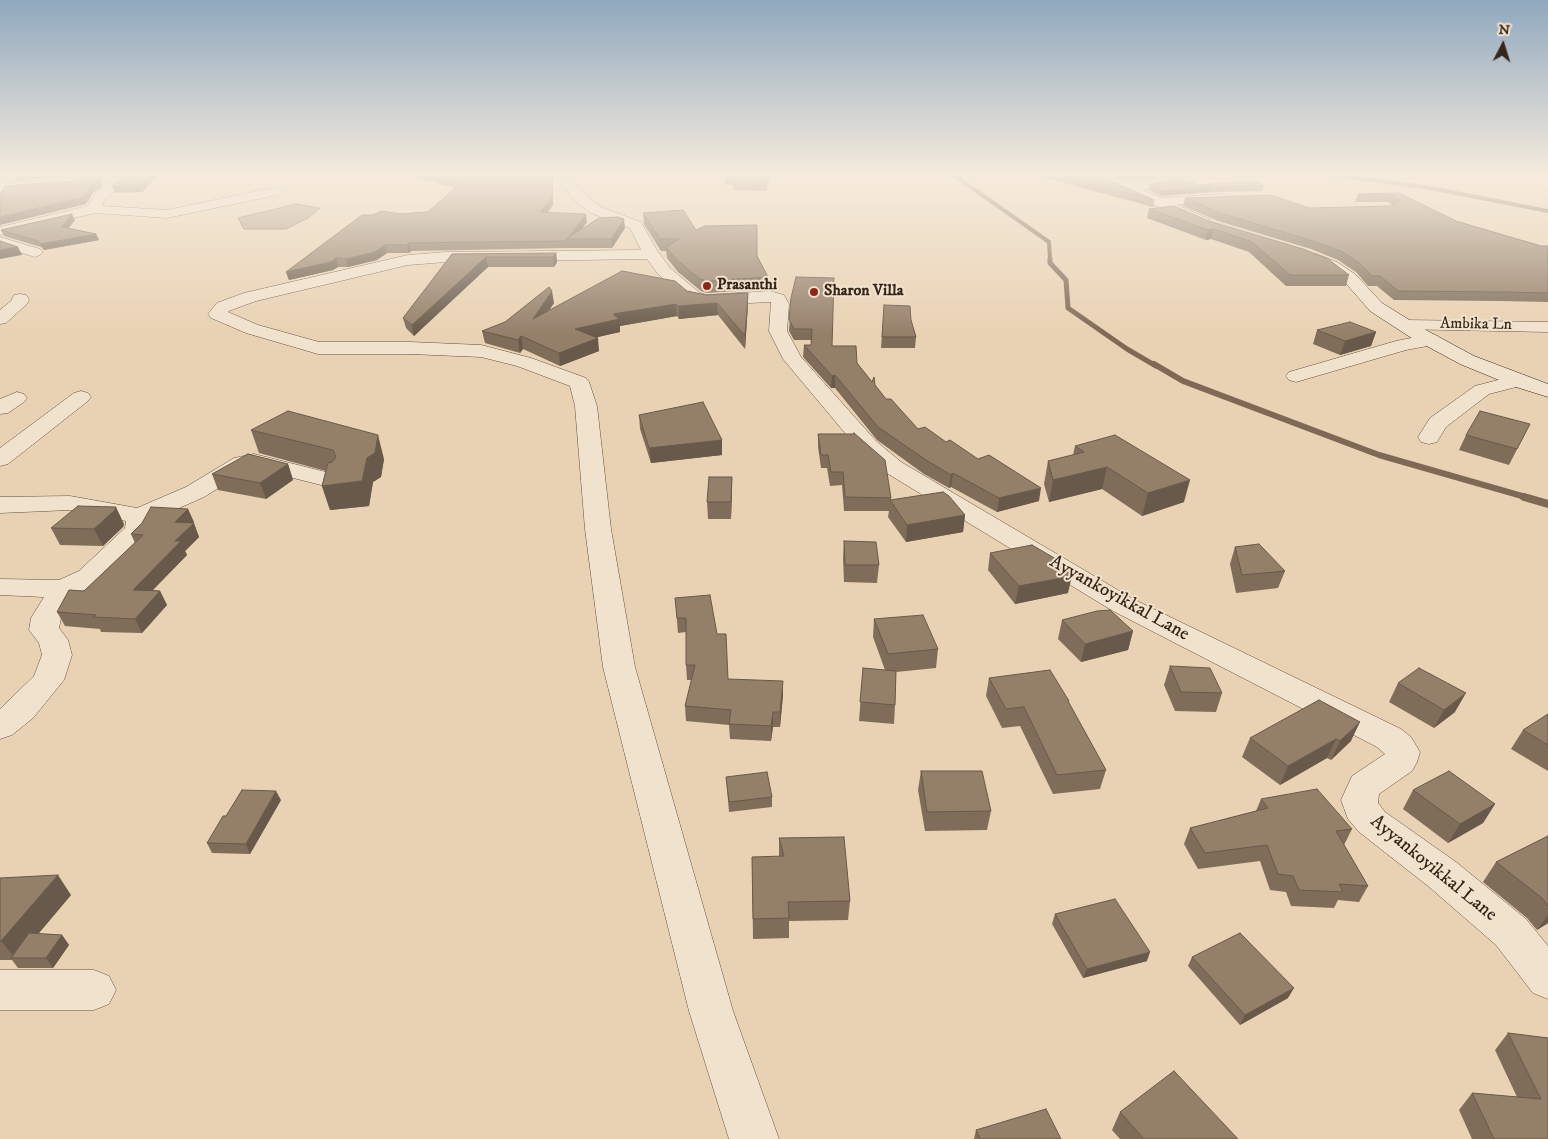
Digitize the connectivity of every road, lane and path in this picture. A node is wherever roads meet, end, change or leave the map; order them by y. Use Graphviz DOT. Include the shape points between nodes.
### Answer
graph roads {
  1 [pos="13,228"];
  2 [pos="637,228"];
  3 [pos="0,231"];
  4 [pos="0,241"];
  5 [pos="35,252"];
  6 [pos="653,254"];
  7 [pos="1305,254"];
  8 [pos="20,299"];
  9 [pos="0,319"];
  10 [pos="1404,324"];
  11 [pos="1548,327"];
  12 [pos="1431,340"];
  13 [pos="1296,376"];
  14 [pos="1517,381"];
  15 [pos="1548,390"];
  16 [pos="81,397"];
  17 [pos="1429,437"];
  18 [pos="0,459"];
  19 [pos="329,480"];
  20 [pos="0,505"];
  21 [pos="140,516"];
  22 [pos="0,587"];
  23 [pos="63,589"];
  24 [pos="0,727"];
  25 [pos="1548,979"];
  26 [pos="0,990"];
  27 [pos="94,990"];
  28 [pos="754,1139"];
  1 -- 3 [label="street"];
  2 -- 6 [label="street, Ayyankoyikkal Lane"];
  4 -- 5 [label="street"];
  6 -- 25 [label="street, Ayyankoyikkal Lane" via="664,271 699,299 778,298 778,331 793,359 868,446 893,467 1123,604 1389,738 1399,746 1403,752 1400,762 1365,786 1359,800 1361,810 1511,932"];
  6 -- 28 [label="street" via="408,260 250,297 223,307 217,314 252,329 318,348 482,351 580,382 586,406 598,530 619,667 711,1011"];
  7 -- 10 [label="street" via="1349,277 1376,307"];
  8 -- 9 [label="street"];
  10 -- 11 [label="street, Ambika Ln"];
  10 -- 12 [label="street"];
  12 -- 13 [label="street"];
  12 -- 14 [label="street" via="1467,360"];
  14 -- 15 [label="street"];
  14 -- 17 [label="street" via="1482,390 1438,423"];
  16 -- 18 [label="street"];
  19 -- 21 [label="street" via="254,461 242,463 195,492"];
  20 -- 21 [label="street" via="70,503"];
  21 -- 23 [label="street" via="138,530 90,576"];
  22 -- 23 [label="street"];
  23 -- 24 [label="street" via="46,618 44,630 53,640 57,655 48,680 21,710"];
  26 -- 27 [label="street"];
}
